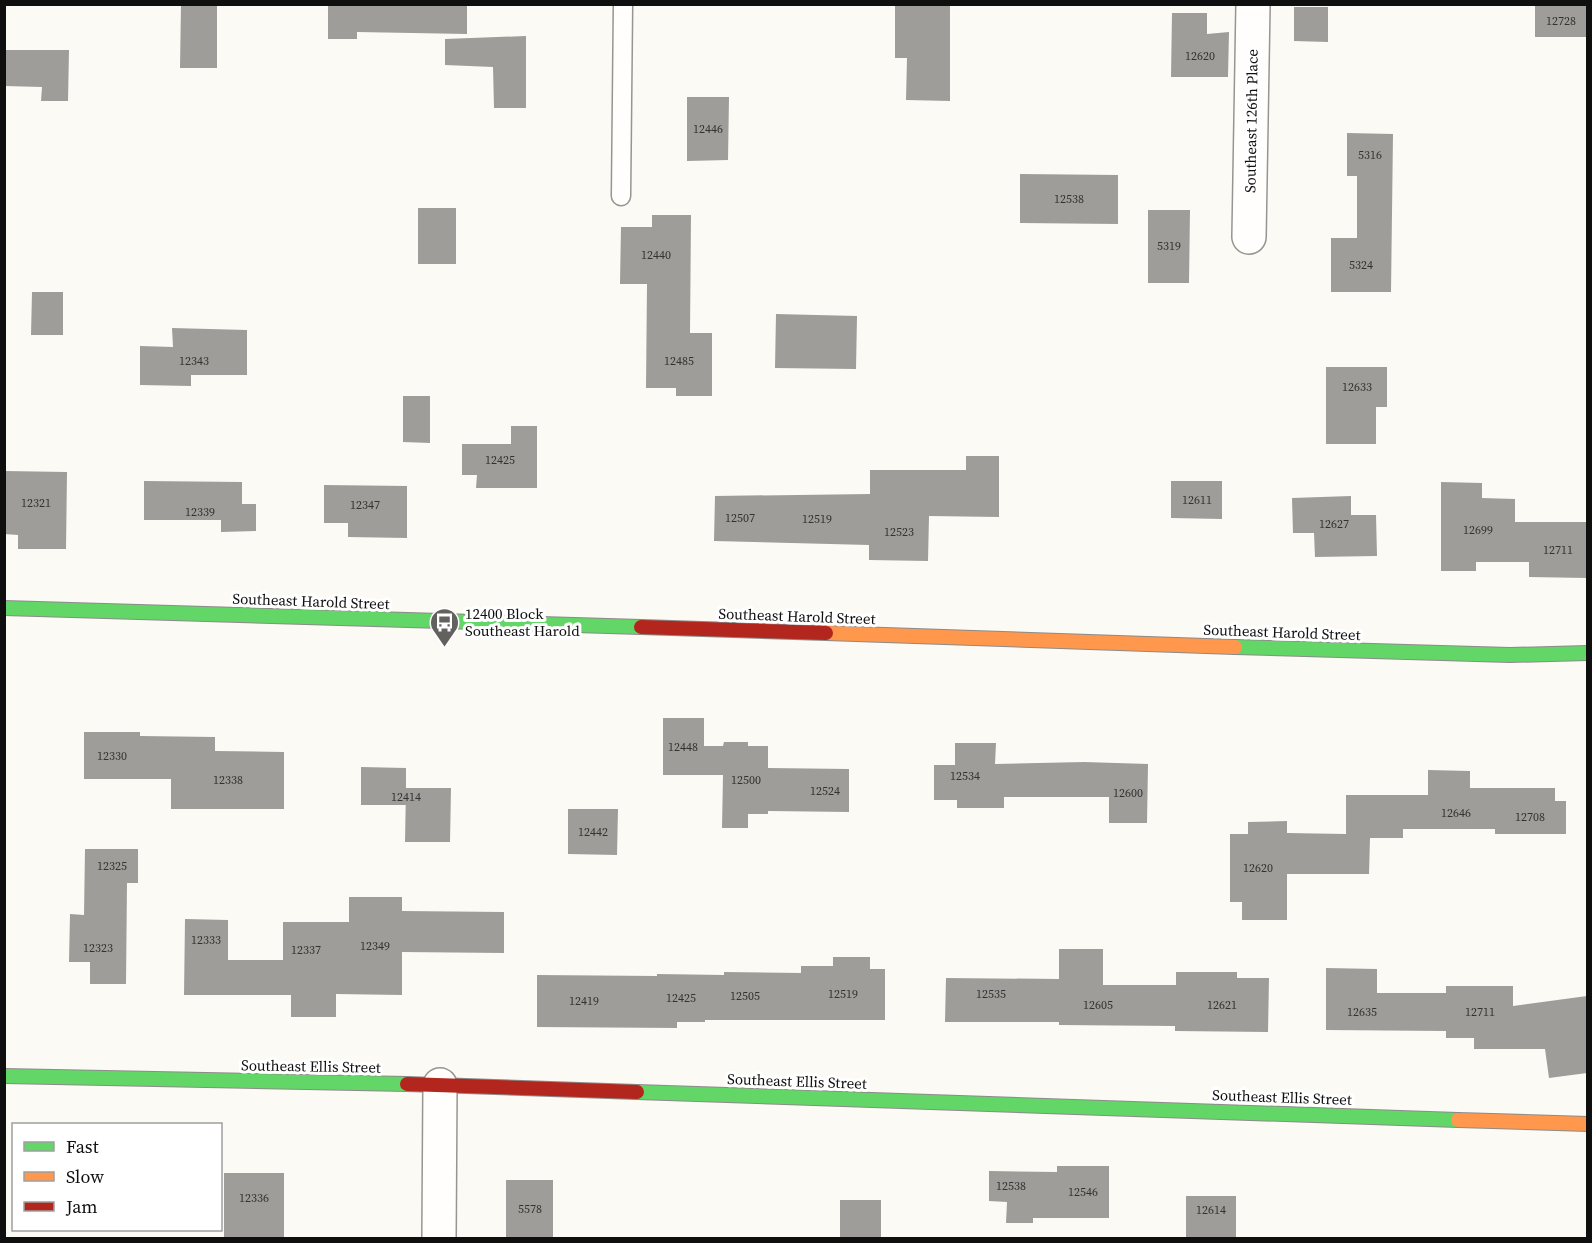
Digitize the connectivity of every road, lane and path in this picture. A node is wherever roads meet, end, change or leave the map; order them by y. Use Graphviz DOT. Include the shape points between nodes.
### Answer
graph roads {
  1 [pos="622,4"];
  2 [pos="1253,4"];
  3 [pos="621,196"];
  4 [pos="1249,237"];
  5 [pos="4,608"];
  6 [pos="1587,653"];
  7 [pos="4,1076"];
  8 [pos="440,1085"];
  9 [pos="1587,1124"];
  10 [pos="439,1239"];
  1 -- 3 [label="lane"];
  2 -- 4 [label="street, Southeast 126th Place"];
  5 -- 6 [label="street, Southeast Harold Street" via="1254,648"];
  7 -- 8 [label="street, Southeast Ellis Street"];
  8 -- 9 [label="street, Southeast Ellis Street"];
  8 -- 10 [label="street"];
}
